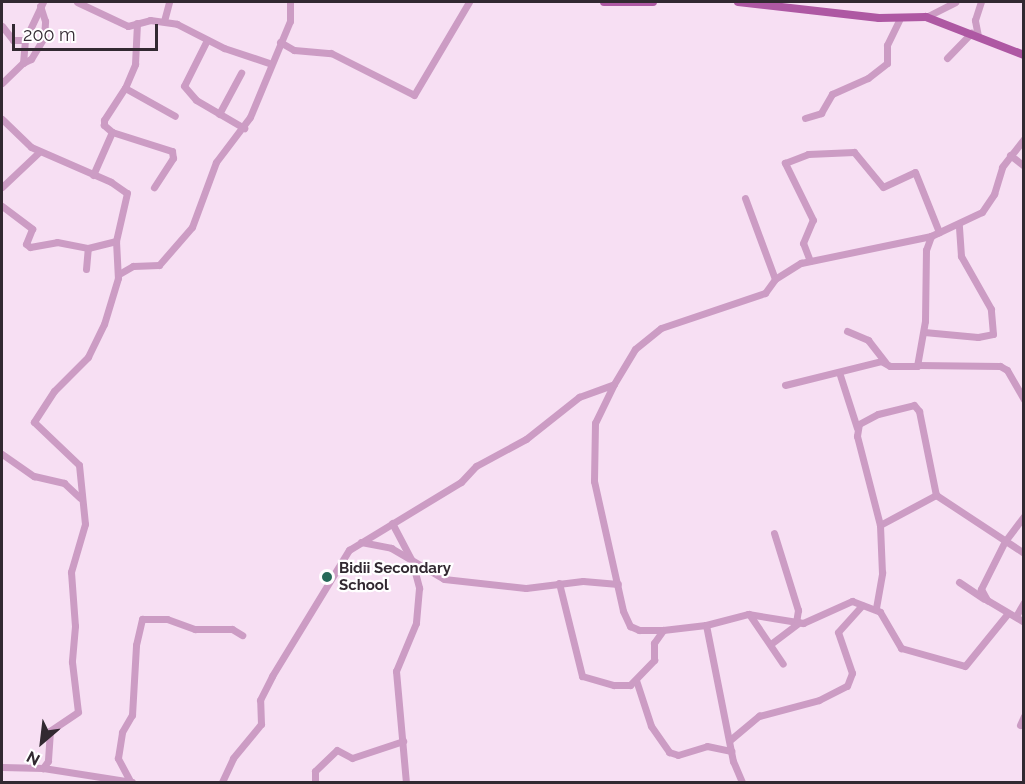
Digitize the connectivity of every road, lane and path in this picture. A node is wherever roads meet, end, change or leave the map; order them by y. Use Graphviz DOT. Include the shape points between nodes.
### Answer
graph roads {
  1 [pos="77,2"];
  2 [pos="169,2"];
  3 [pos="290,2"];
  4 [pos="469,2"];
  5 [pos="604,2"];
  6 [pos="654,2"];
  7 [pos="738,2"];
  8 [pos="955,2"];
  9 [pos="981,2"];
  10 [pos="41,4"];
  11 [pos="926,17"];
  12 [pos="900,18"];
  13 [pos="164,21"];
  14 [pos="137,23"];
  15 [pos="2,26"];
  16 [pos="974,35"];
  17 [pos="25,40"];
  18 [pos="207,40"];
  19 [pos="280,42"];
  20 [pos="1023,55"];
  21 [pos="947,58"];
  22 [pos="23,63"];
  23 [pos="269,63"];
  24 [pos="241,73"];
  25 [pos="2,83"];
  26 [pos="125,88"];
  27 [pos="219,114"];
  28 [pos="176,116"];
  29 [pos="805,118"];
  30 [pos="2,119"];
  31 [pos="244,128"];
  32 [pos="112,132"];
  33 [pos="1023,139"];
  34 [pos="39,152"];
  35 [pos="1010,155"];
  36 [pos="1023,166"];
  37 [pos="93,175"];
  38 [pos="154,187"];
  39 [pos="2,188"];
  40 [pos="745,198"];
  41 [pos="2,206"];
  42 [pos="959,225"];
  43 [pos="939,232"];
  44 [pos="931,236"];
  45 [pos="116,241"];
  46 [pos="88,248"];
  47 [pos="810,261"];
  48 [pos="86,269"];
  49 [pos="119,274"];
  50 [pos="776,279"];
  51 [pos="847,331"];
  52 [pos="924,332"];
  53 [pos="885,362"];
  54 [pos="918,365"];
  55 [pos="839,372"];
  56 [pos="614,384"];
  57 [pos="785,385"];
  58 [pos="1023,400"];
  59 [pos="857,428"];
  60 [pos="2,454"];
  61 [pos="936,495"];
  62 [pos="80,498"];
  63 [pos="1023,516"];
  64 [pos="392,523"];
  65 [pos="880,525"];
  66 [pos="774,533"];
  67 [pos="1005,540"];
  68 [pos="359,543"];
  69 [pos="1023,553"];
  70 [pos="412,561"];
  71 [pos="959,582"];
  72 [pos="559,583"];
  73 [pos="618,584"];
  74 [pos="987,600"];
  75 [pos="1023,602"];
  76 [pos="862,605"];
  77 [pos="876,608"];
  78 [pos="1008,613"];
  79 [pos="749,614"];
  80 [pos="1016,616"];
  81 [pos="1023,622"];
  82 [pos="798,623"];
  83 [pos="706,625"];
  84 [pos="663,630"];
  85 [pos="242,635"];
  86 [pos="772,643"];
  87 [pos="783,664"];
  88 [pos="636,681"];
  89 [pos="1023,716"];
  90 [pos="1020,725"];
  91 [pos="730,740"];
  92 [pos="403,741"];
  93 [pos="731,751"];
  94 [pos="2,767"];
  95 [pos="43,768"];
  96 [pos="133,782"];
  97 [pos="222,783"];
  98 [pos="315,783"];
  99 [pos="406,783"];
  100 [pos="742,783"];
  1 -- 14 [label="street" via="125,25"];
  2 -- 13 [label="street"];
  3 -- 19 [label="street" via="290,21"];
  4 -- 19 [label="street" via="414,95 331,53 294,50"];
  5 -- 6 [label="main road"];
  7 -- 12 [label="main road"];
  8 -- 11 [label="street"];
  9 -- 16 [label="street"];
  10 -- 17 [label="street"];
  10 -- 22 [label="street" via="44,37 32,59"];
  11 -- 12 [label="main road"];
  11 -- 16 [label="main road"];
  12 -- 29 [label="street" via="887,45 887,63 868,78 832,93 821,113"];
  13 -- 14 [label="street"];
  13 -- 18 [label="street" via="189,28"];
  14 -- 26 [label="street" via="135,64"];
  15 -- 17 [label="street" via="13,40"];
  16 -- 20 [label="main road"];
  16 -- 21 [label="street"];
  17 -- 22 [label="street"];
  18 -- 23 [label="street"];
  18 -- 27 [label="street" via="184,86 188,94"];
  19 -- 23 [label="street"];
  22 -- 25 [label="street"];
  23 -- 31 [label="street"];
  24 -- 27 [label="street"];
  26 -- 28 [label="street"];
  26 -- 32 [label="street" via="104,120"];
  27 -- 31 [label="street"];
  30 -- 34 [label="street"];
  31 -- 49 [label="street" via="216,162 197,218 173,252 155,267 133,266"];
  32 -- 37 [label="street"];
  32 -- 38 [label="street" via="172,151 173,158"];
  33 -- 35 [label="street"];
  34 -- 37 [label="street"];
  34 -- 39 [label="street"];
  35 -- 36 [label="street"];
  35 -- 42 [label="street" via="986,207"];
  37 -- 45 [label="street" via="127,193"];
  40 -- 50 [label="street"];
  41 -- 46 [label="street" via="32,229 26,244 30,247 57,242"];
  42 -- 43 [label="street"];
  42 -- 52 [label="street" via="962,256 991,309 993,334"];
  43 -- 44 [label="street"];
  43 -- 47 [label="street" via="915,172 883,187 854,152 808,154 785,163 813,220 803,243"];
  44 -- 47 [label="street"];
  44 -- 52 [label="street" via="926,250"];
  45 -- 46 [label="street"];
  45 -- 49 [label="street"];
  46 -- 48 [label="street"];
  47 -- 50 [label="street"];
  49 -- 62 [label="street" via="91,352 54,391 34,422 79,465"];
  50 -- 56 [label="street" via="769,290 757,296 712,308 653,333 635,350"];
  51 -- 53 [label="street" via="868,340"];
  52 -- 54 [label="street"];
  53 -- 54 [label="street" via="907,369"];
  53 -- 55 [label="street"];
  54 -- 58 [label="street" via="1000,366 1007,369"];
  55 -- 57 [label="street"];
  55 -- 59 [label="street"];
  56 -- 64 [label="street" via="579,397 525,439 476,466 461,482"];
  56 -- 73 [label="street" via="594,423 594,480"];
  59 -- 61 [label="street" via="862,421 878,414 914,405 919,411"];
  59 -- 65 [label="street"];
  60 -- 62 [label="street" via="34,476 64,483"];
  61 -- 65 [label="street"];
  61 -- 67 [label="street"];
  62 -- 95 [label="street" via="85,524 71,572 75,626 72,662 78,712 50,731 48,761"];
  63 -- 67 [label="street"];
  64 -- 68 [label="street"];
  64 -- 70 [label="street"];
  65 -- 77 [label="street" via="882,573"];
  66 -- 82 [label="street" via="798,610"];
  67 -- 69 [label="street"];
  67 -- 74 [label="street" via="982,585"];
  68 -- 70 [label="street" via="391,548"];
  68 -- 97 [label="street" via="340,561 312,615 272,676 260,700 261,724 233,758"];
  70 -- 72 [label="street" via="435,575 454,580 526,588"];
  70 -- 92 [label="street" via="420,599 416,623 396,671"];
  71 -- 74 [label="street"];
  72 -- 73 [label="street"];
  72 -- 88 [label="street" via="579,674 614,685"];
  73 -- 84 [label="street" via="630,626"];
  74 -- 78 [label="street"];
  75 -- 80 [label="street"];
  76 -- 77 [label="street"];
  76 -- 82 [label="street" via="847,602"];
  76 -- 91 [label="street" via="838,632 852,673 847,686 825,698 759,716"];
  77 -- 78 [label="street" via="901,648 960,666 972,661"];
  78 -- 80 [label="street"];
  79 -- 82 [label="street"];
  79 -- 83 [label="street"];
  79 -- 86 [label="street"];
  80 -- 81 [label="street"];
  82 -- 86 [label="street"];
  83 -- 84 [label="street"];
  83 -- 91 [label="street"];
  84 -- 88 [label="street" via="654,643 654,660"];
  85 -- 96 [label="street" via="232,629 195,629 167,619 142,619 136,645 131,719 122,732 118,758"];
  86 -- 87 [label="street"];
  88 -- 93 [label="street" via="651,726 669,752 678,754 707,746"];
  89 -- 90 [label="street"];
  91 -- 93 [label="street"];
  92 -- 98 [label="street" via="352,758 337,750 315,771"];
  92 -- 99 [label="street"];
  93 -- 100 [label="street"];
  94 -- 95 [label="street"];
  95 -- 96 [label="street"];
}
